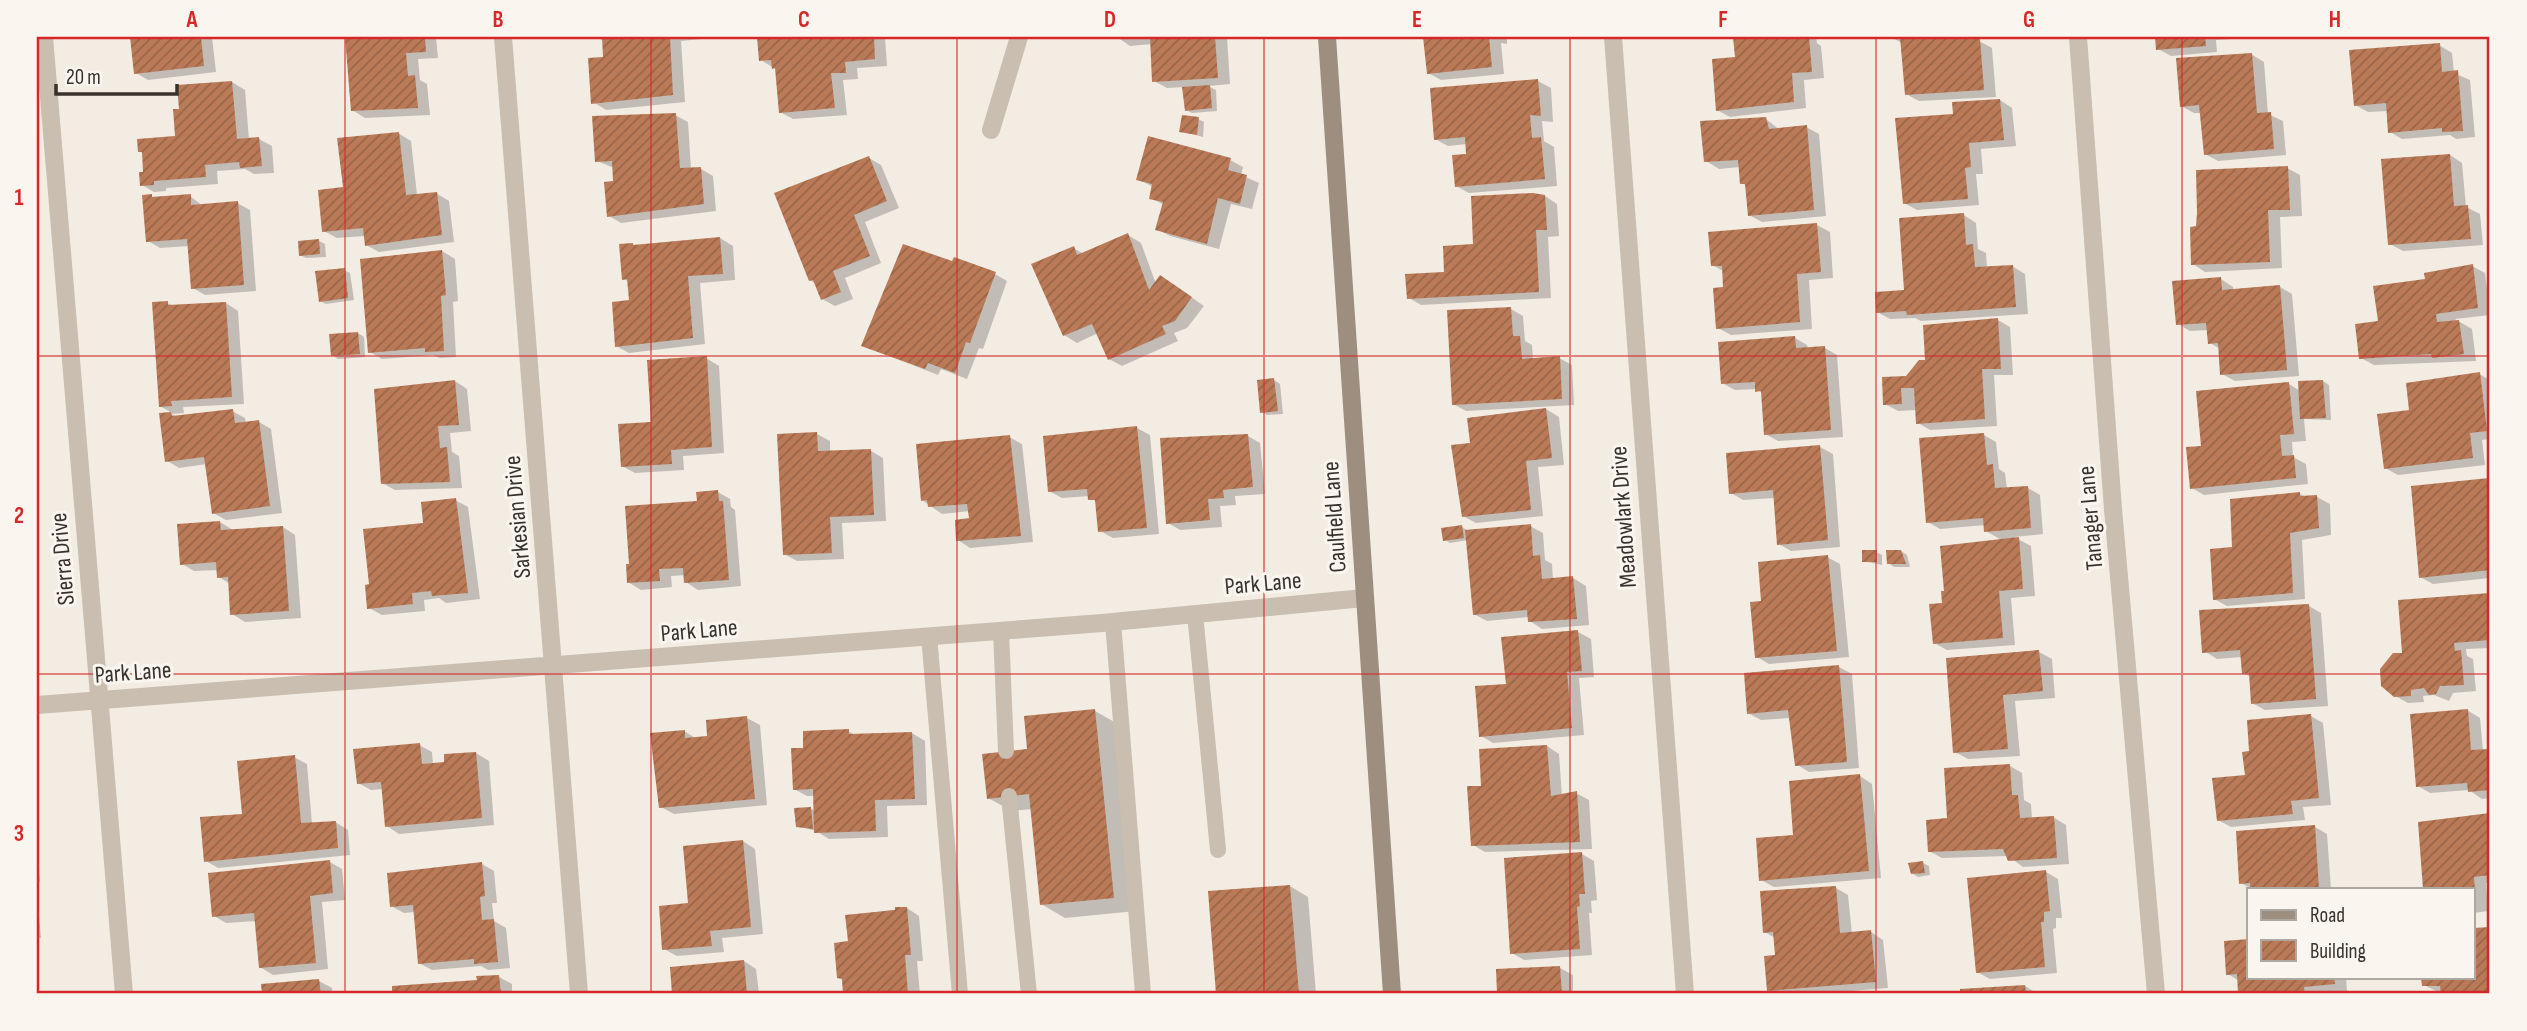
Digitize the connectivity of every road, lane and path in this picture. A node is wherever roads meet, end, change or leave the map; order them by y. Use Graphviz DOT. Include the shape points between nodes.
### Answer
graph roads {
  1 [pos="44,37"];
  2 [pos="503,37"];
  3 [pos="1019,37"];
  4 [pos="1327,37"];
  5 [pos="1613,37"];
  6 [pos="2078,37"];
  7 [pos="991,130"];
  8 [pos="1364,598"];
  9 [pos="1195,614"];
  10 [pos="1113,622"];
  11 [pos="1002,631"];
  12 [pos="929,636"];
  13 [pos="553,664"];
  14 [pos="98,699"];
  15 [pos="37,705"];
  16 [pos="1006,751"];
  17 [pos="1009,796"];
  18 [pos="1218,850"];
  19 [pos="124,994"];
  20 [pos="579,994"];
  21 [pos="960,994"];
  22 [pos="1029,994"];
  23 [pos="1143,994"];
  24 [pos="1392,994"];
  25 [pos="1685,994"];
  26 [pos="2156,994"];
  1 -- 14 [label="street, Sierra Drive"];
  2 -- 13 [label="street, Sarkesian Drive"];
  3 -- 7 [label="street"];
  4 -- 8 [label="main road, Caulfield Lane"];
  5 -- 25 [label="street, Meadowlark Drive"];
  6 -- 26 [label="street, Tanager Lane"];
  8 -- 9 [label="street, Park Lane"];
  8 -- 24 [label="main road, Caulfield Lane"];
  9 -- 10 [label="street, Park Lane"];
  9 -- 18 [label="lane"];
  10 -- 11 [label="street, Park Lane"];
  10 -- 23 [label="lane"];
  11 -- 12 [label="street, Park Lane"];
  11 -- 16 [label="lane"];
  12 -- 13 [label="street, Park Lane"];
  12 -- 21 [label="lane"];
  13 -- 14 [label="street, Park Lane"];
  13 -- 20 [label="street, Sarkesian Drive"];
  14 -- 15 [label="street, Park Lane"];
  14 -- 19 [label="street, Sierra Drive"];
  17 -- 22 [label="lane"];
}
